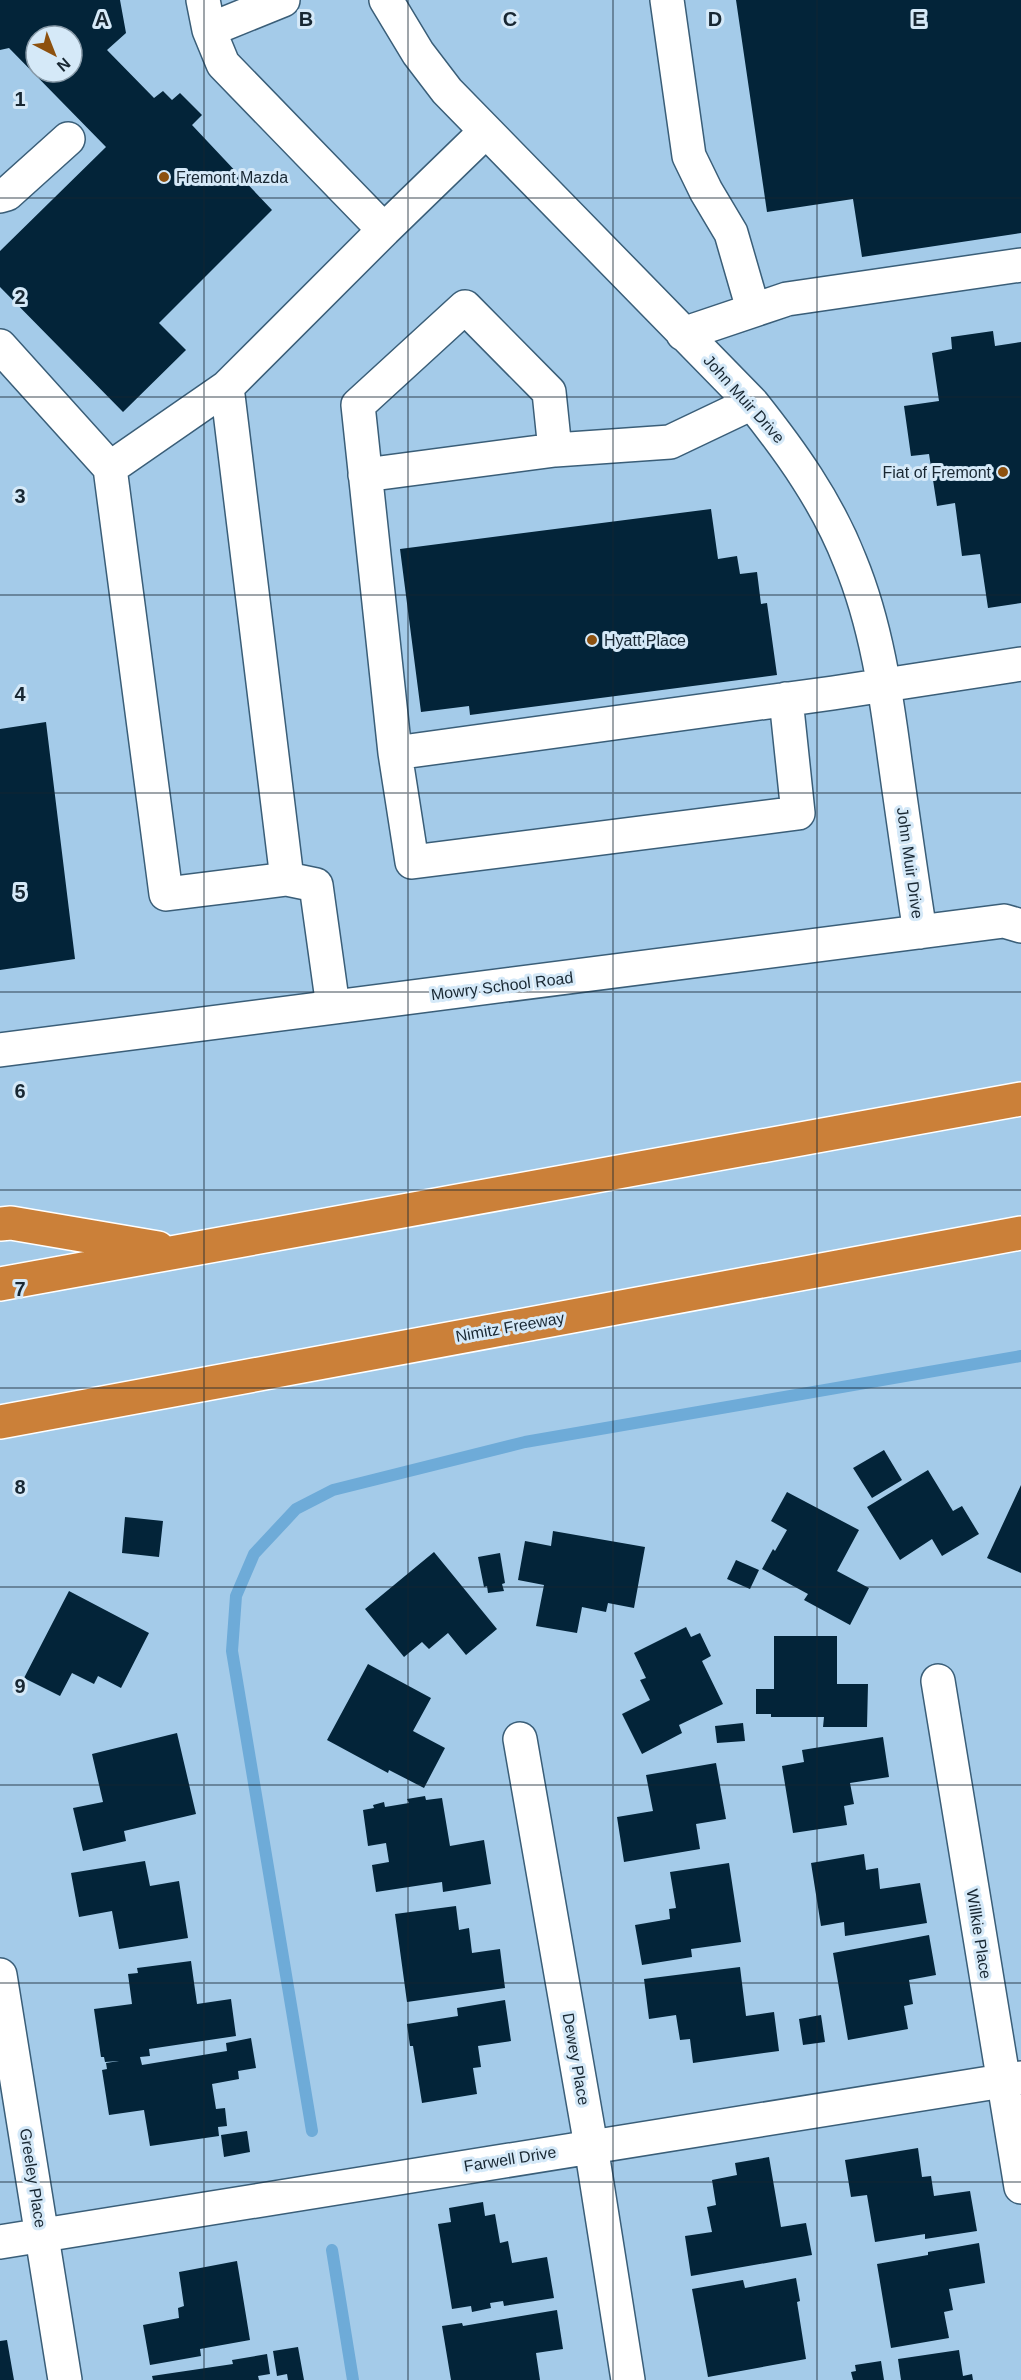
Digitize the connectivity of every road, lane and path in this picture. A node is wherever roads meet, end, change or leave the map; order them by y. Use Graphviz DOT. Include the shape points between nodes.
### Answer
graph roads {
  1 [pos="283,0"];
  2 [pos="386,0"];
  3 [pos="666,0"];
  4 [pos="206,15"];
  5 [pos="485,132"];
  6 [pos="68,139"];
  7 [pos="0,196"];
  8 [pos="384,230"];
  9 [pos="1021,265"];
  10 [pos="753,309"];
  11 [pos="683,334"];
  12 [pos="0,346"];
  13 [pos="227,387"];
  14 [pos="752,403"];
  15 [pos="555,450"];
  16 [pos="110,468"];
  17 [pos="365,475"];
  18 [pos="1021,664"];
  19 [pos="884,686"];
  20 [pos="786,699"];
  21 [pos="396,753"];
  22 [pos="286,879"];
  23 [pos="1013,924"];
  24 [pos="920,932"];
  25 [pos="333,1007"];
  26 [pos="0,1050"];
  27 [pos="1021,1100"];
  28 [pos="0,1224"];
  29 [pos="1021,1233"];
  30 [pos="180,1252"];
  31 [pos="0,1284"];
  32 [pos="0,1422"];
  33 [pos="938,1681"];
  34 [pos="520,1739"];
  35 [pos="0,1975"];
  36 [pos="1012,2080"];
  37 [pos="591,2146"];
  38 [pos="1021,2187"];
  39 [pos="42,2235"];
  40 [pos="0,2241"];
  41 [pos="65,2380"];
  42 [pos="628,2380"];
  1 -- 4 [label="street"];
  2 -- 5 [label="street, John Muir Drive" via="418,53"];
  3 -- 10 [label="street" via="689,156 731,233"];
  4 -- 8 [label="street" via="223,64"];
  5 -- 8 [label="street"];
  5 -- 11 [label="street, John Muir Drive"];
  6 -- 7 [label="street"];
  8 -- 13 [label="street"];
  9 -- 10 [label="street" via="787,299"];
  10 -- 11 [label="street"];
  11 -- 14 [label="street, John Muir Drive"];
  12 -- 16 [label="street"];
  13 -- 16 [label="street"];
  13 -- 22 [label="street"];
  14 -- 15 [label="street" via="669,442"];
  14 -- 19 [label="street, John Muir Drive" via="793,455 825,506 868,612"];
  15 -- 17 [label="street"];
  15 -- 17 [label="street" via="549,392 465,307 358,405"];
  16 -- 22 [label="street" via="166,894"];
  17 -- 21 [label="street"];
  18 -- 19 [label="street"];
  19 -- 20 [label="street"];
  19 -- 24 [label="street, John Muir Drive"];
  20 -- 21 [label="street"];
  20 -- 21 [label="street" via="798,813 412,862"];
  22 -- 25 [label="street" via="316,885"];
  23 -- 24 [label="street, Mowry School Road"];
  24 -- 25 [label="street, Mowry School Road"];
  25 -- 26 [label="street, Mowry School Road"];
  27 -- 30 [label="highway"];
  28 -- 30 [label="highway"];
  29 -- 32 [label="highway, Nimitz Freeway"];
  30 -- 31 [label="highway"];
  33 -- 36 [label="street, Willkie Place"];
  34 -- 37 [label="street, Dewey Place"];
  35 -- 39 [label="street, Greeley Place"];
  36 -- 37 [label="street, Farwell Drive"];
  36 -- 38 [label="street, Willkie Place"];
  37 -- 39 [label="street, Farwell Drive"];
  37 -- 42 [label="street, Dewey Place"];
  39 -- 40 [label="street, Farwell Drive"];
  39 -- 41 [label="street, Greeley Place"];
}
